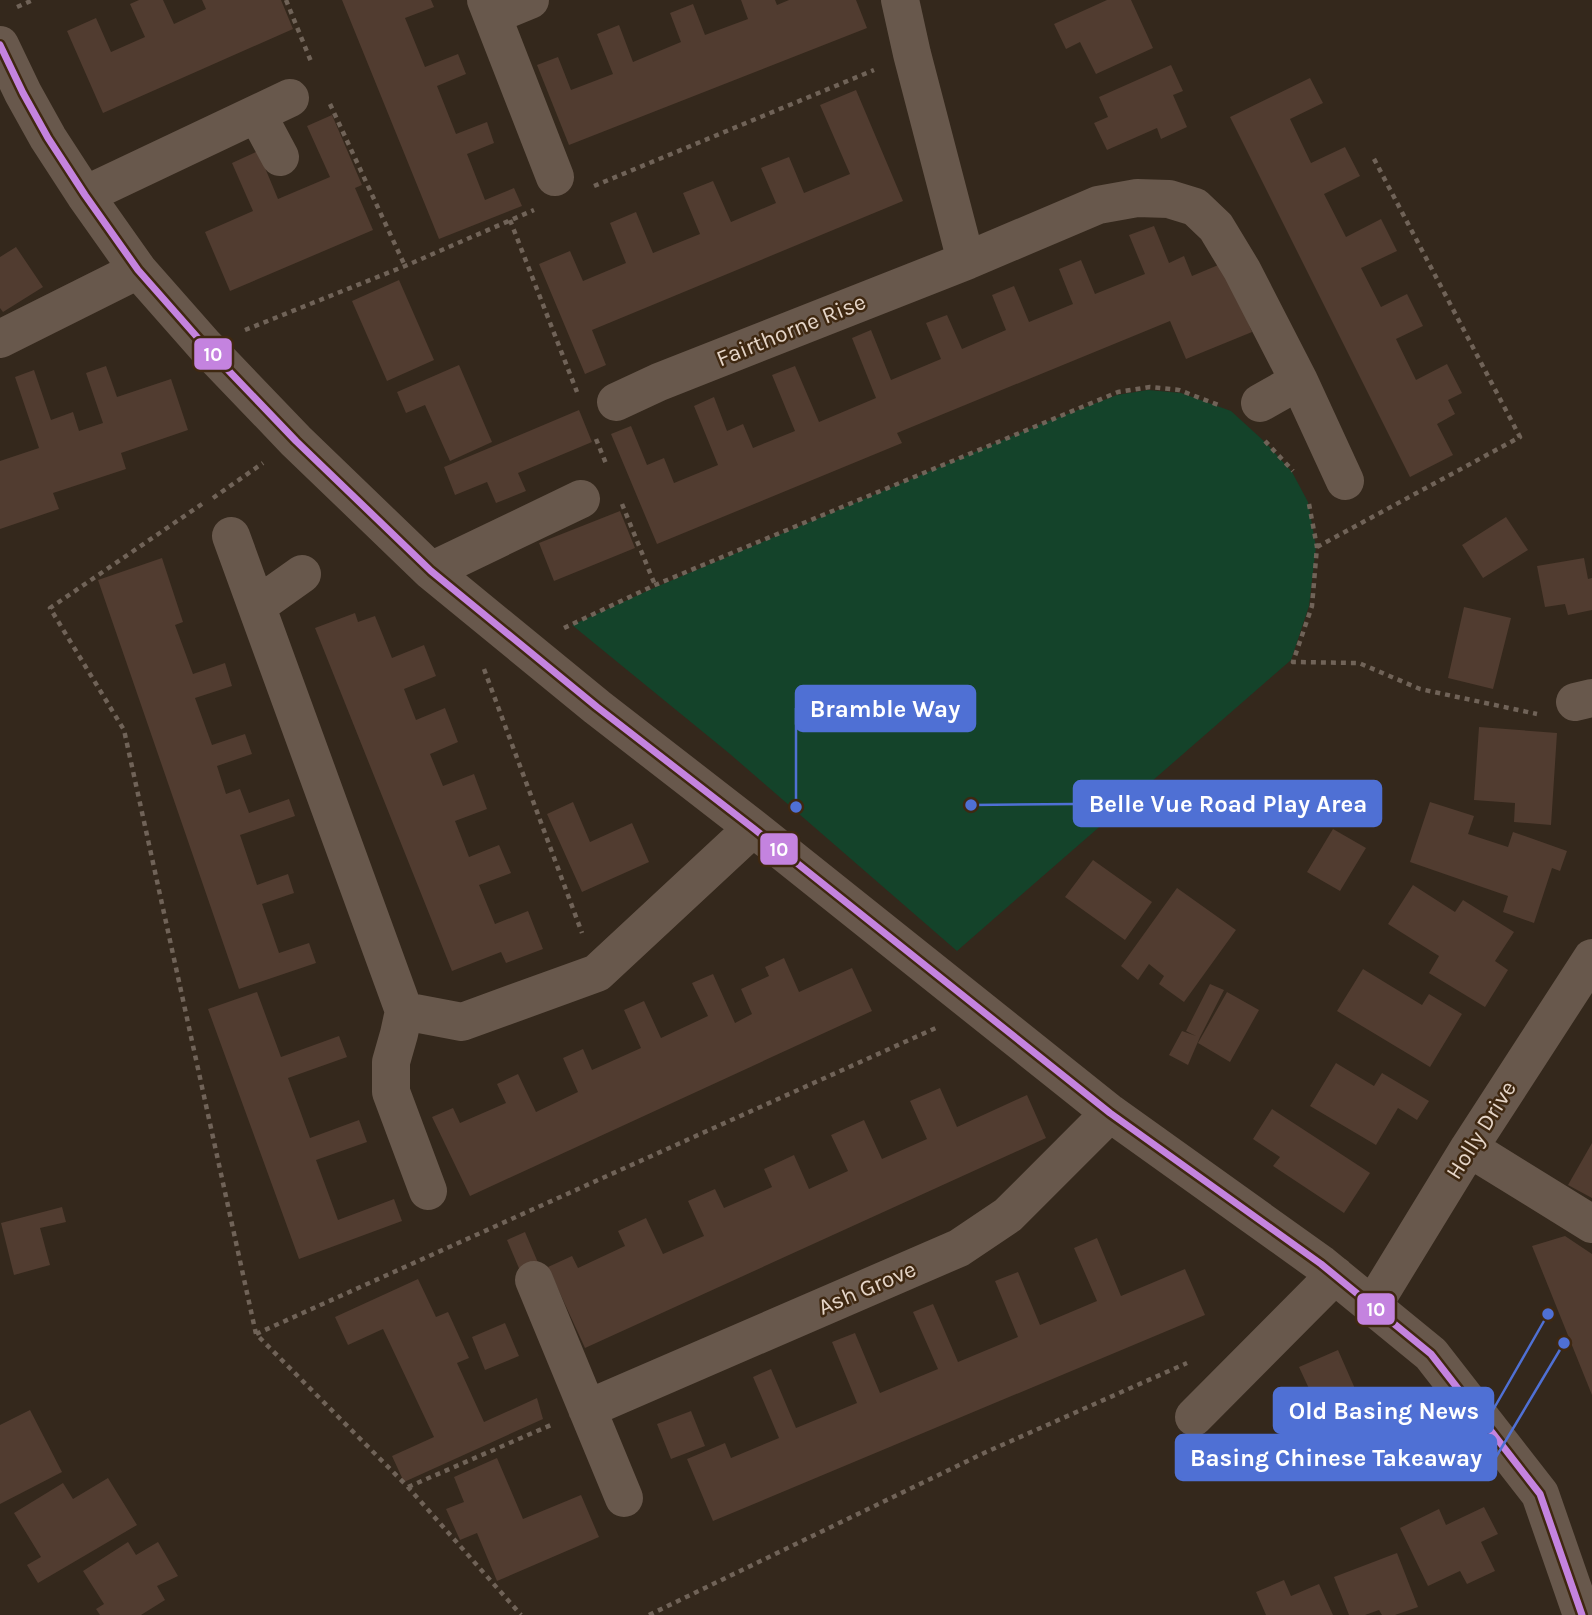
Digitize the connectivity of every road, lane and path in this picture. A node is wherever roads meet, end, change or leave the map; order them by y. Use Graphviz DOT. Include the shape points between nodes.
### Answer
graph roads {
  1 [pos="286,0"];
  2 [pos="530,0"];
  3 [pos="900,0"];
  4 [pos="489,8"];
  5 [pos="0,45"];
  6 [pos="297,96"];
  7 [pos="280,157"];
  8 [pos="1373,157"];
  9 [pos="555,177"];
  10 [pos="85,195"];
  11 [pos="966,261"];
  12 [pos="405,266"];
  13 [pos="138,270"];
  14 [pos="0,339"];
  15 [pos="1299,381"];
  16 [pos="616,402"];
  17 [pos="1250,416"];
  18 [pos="296,441"];
  19 [pos="1294,472"];
  20 [pos="1345,481"];
  21 [pos="582,499"];
  22 [pos="1309,501"];
  23 [pos="231,536"];
  24 [pos="1317,547"];
  25 [pos="431,571"];
  26 [pos="302,574"];
  27 [pos="257,606"];
  28 [pos="522,647"];
  29 [pos="484,668"];
  30 [pos="1583,700"];
  31 [pos="753,828"];
  32 [pos="1592,958"];
  33 [pos="597,973"];
  34 [pos="978,1009"];
  35 [pos="404,1011"];
  36 [pos="1110,1113"];
  37 [pos="1469,1148"];
  38 [pos="428,1191"];
  39 [pos="1592,1224"];
  40 [pos="1335,1275"];
  41 [pos="534,1280"];
  42 [pos="1373,1305"];
  43 [pos="256,1334"];
  44 [pos="1188,1362"];
  45 [pos="587,1409"];
  46 [pos="1194,1417"];
  47 [pos="408,1488"];
  48 [pos="624,1497"];
  49 [pos="521,1615"];
  50 [pos="649,1615"];
  51 [pos="1582,1615"];
  1 -- 6 [label="path"];
  2 -- 4 [label="street"];
  3 -- 11 [label="street"];
  4 -- 9 [label="street"];
  5 -- 10 [label="street" via="29,104"];
  6 -- 7 [label="street"];
  6 -- 10 [label="street"];
  6 -- 12 [label="path"];
  8 -- 24 [label="path" via="1520,437"];
  10 -- 13 [label="street"];
  11 -- 15 [label="street, Fairthorne Rise" via="1098,205 1137,198 1169,199 1195,207 1216,228 1242,270"];
  11 -- 16 [label="street, Fairthorne Rise"];
  13 -- 14 [label="street"];
  13 -- 18 [label="street"];
  15 -- 17 [label="street"];
  15 -- 20 [label="street, Fairthorne Rise"];
  17 -- 19 [label="path"];
  17 -- 28 [label="path" via="1179,390 1150,387 1118,392 655,585"];
  18 -- 25 [label="street"];
  18 -- 43 [label="path" via="50,608 124,730"];
  21 -- 25 [label="street"];
  22 -- 24 [label="path"];
  23 -- 27 [label="street"];
  24 -- 30 [label="path" via="1312,606 1293,662 1359,663 1420,689 1561,719"];
  25 -- 28 [label="street"];
  26 -- 27 [label="street"];
  27 -- 35 [label="street"];
  28 -- 31 [label="street"];
  29 -- 33 [label="path"];
  31 -- 33 [label="street"];
  31 -- 34 [label="street"];
  32 -- 37 [label="street, Holly Drive"];
  33 -- 35 [label="street" via="462,1023"];
  34 -- 36 [label="street"];
  34 -- 43 [label="path"];
  35 -- 38 [label="street" via="391,1062 391,1092"];
  36 -- 40 [label="street"];
  36 -- 45 [label="street, Ash Grove" via="1008,1215 959,1248"];
  37 -- 39 [label="street"];
  37 -- 42 [label="street, Holly Drive"];
  40 -- 42 [label="street"];
  40 -- 46 [label="street"];
  41 -- 45 [label="street"];
  42 -- 51 [label="street" via="1431,1354 1541,1494"];
  43 -- 47 [label="path"];
  44 -- 50 [label="path" via="984,1453"];
  45 -- 47 [label="path"];
  45 -- 48 [label="street"];
  47 -- 49 [label="path"];
}
